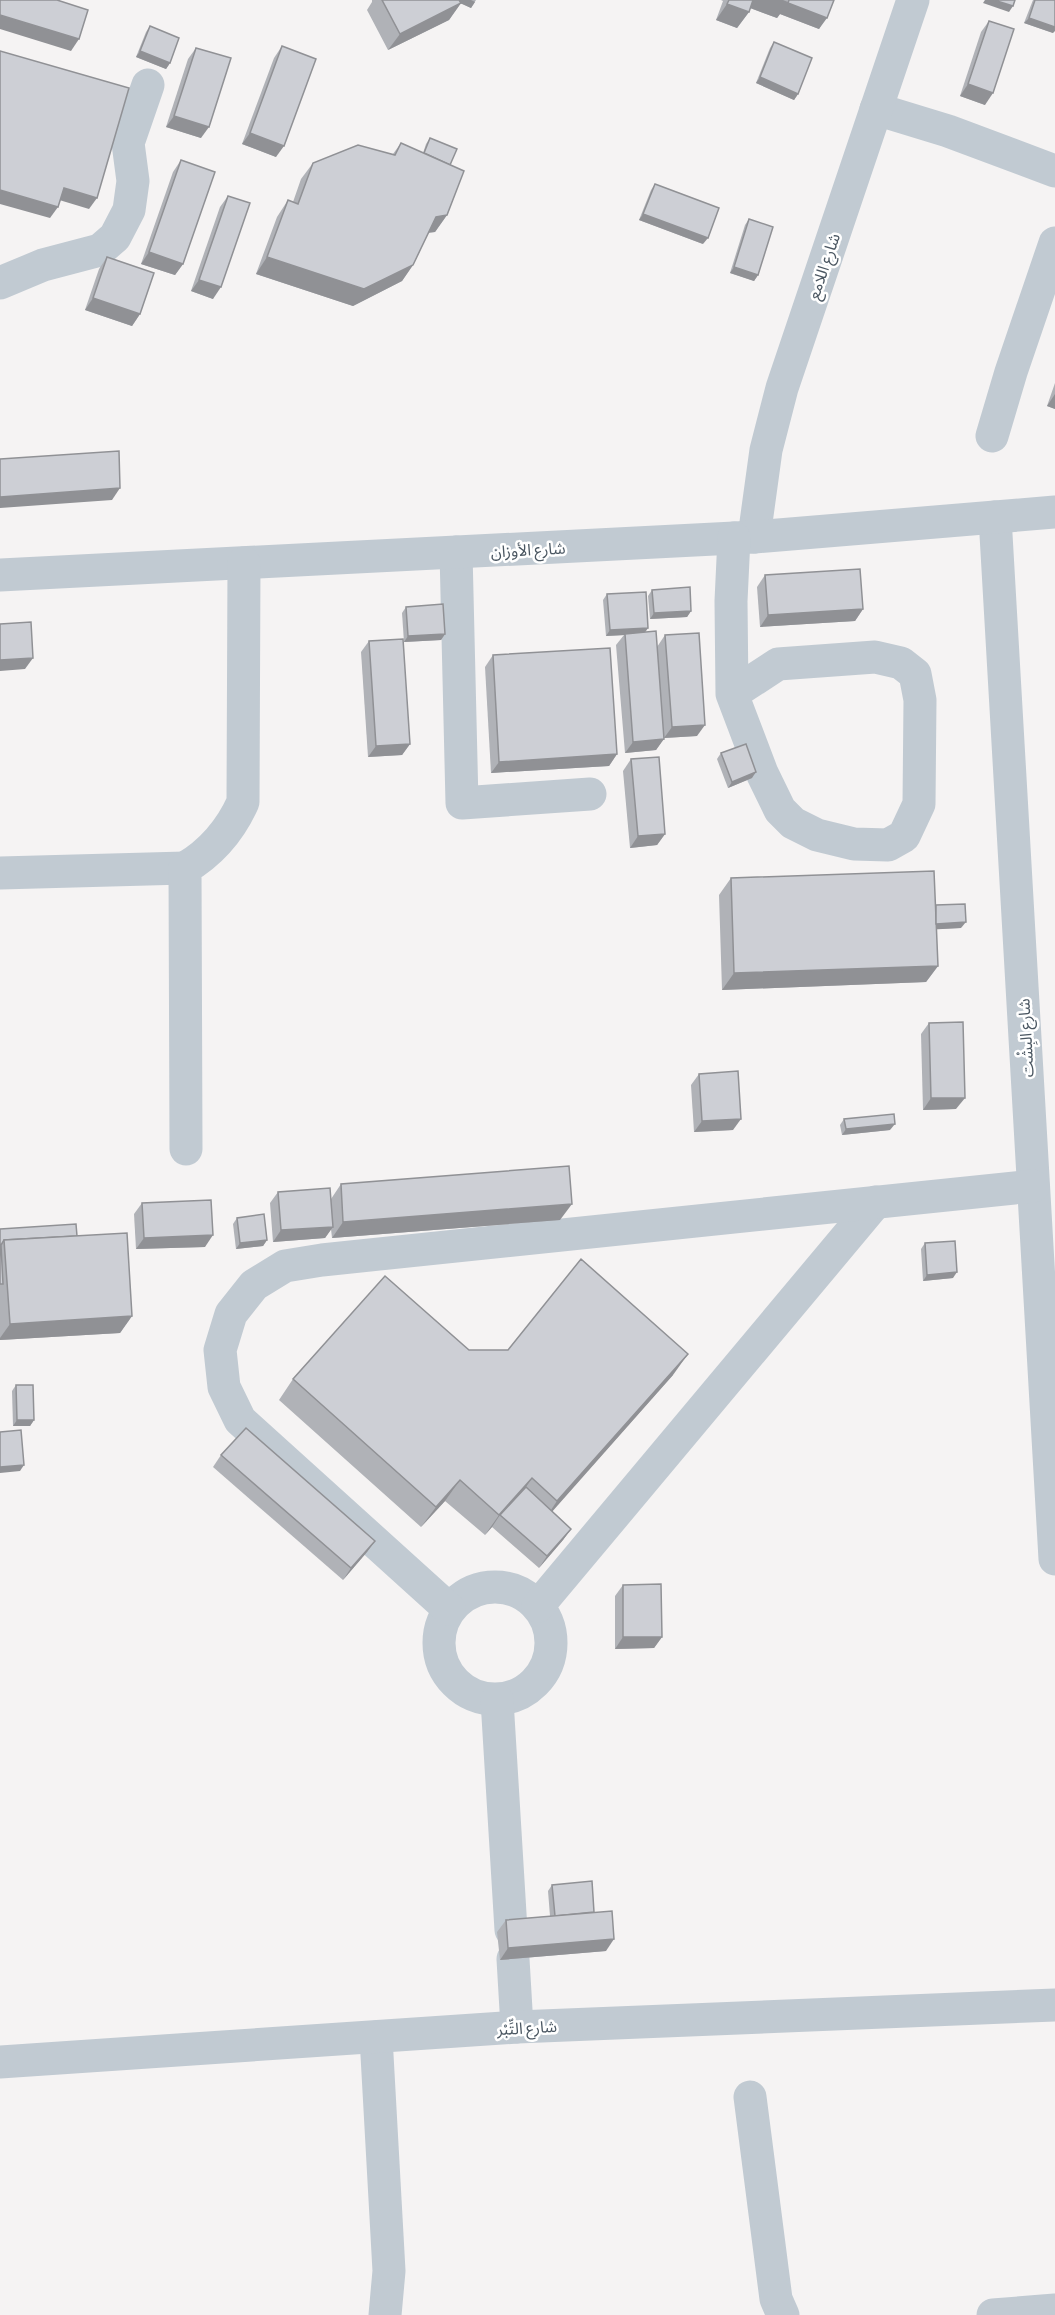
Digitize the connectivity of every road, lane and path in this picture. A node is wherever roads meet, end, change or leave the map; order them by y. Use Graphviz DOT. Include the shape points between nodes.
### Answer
graph roads {
  1 [pos="913,0"];
  2 [pos="148,85"];
  3 [pos="876,109"];
  4 [pos="1055,171"];
  5 [pos="1055,243"];
  6 [pos="0,283"];
  7 [pos="992,436"];
  8 [pos="1055,512"];
  9 [pos="995,517"];
  10 [pos="744,538"];
  11 [pos="456,552"];
  12 [pos="244,563"];
  13 [pos="0,575"];
  14 [pos="732,694"];
  15 [pos="590,794"];
  16 [pos="185,868"];
  17 [pos="0,873"];
  18 [pos="186,1149"];
  19 [pos="1033,1185"];
  20 [pos="876,1202"];
  21 [pos="1055,1544"];
  22 [pos="538,1606"];
  23 [pos="449,1610"];
  24 [pos="497,1700"];
  25 [pos="1055,2005"];
  26 [pos="517,2027"];
  27 [pos="376,2037"];
  28 [pos="0,2062"];
  29 [pos="750,2097"];
  30 [pos="1055,2310"];
  31 [pos="385,2315"];
  32 [pos="783,2315"];
  33 [pos="993,2315"];
  1 -- 3 [label="street, شارع اللامع"];
  2 -- 6 [label="street" via="128,143 133,181 129,210 115,237 100,250 43,265"];
  3 -- 4 [label="street"];
  3 -- 10 [label="street, شارع اللامع" via="782,388"];
  5 -- 7 [label="street"];
  8 -- 9 [label="street, شارع الأوزان"];
  9 -- 10 [label="street, شارع الأوزان"];
  9 -- 19 [label="street, شارع البِشْت"];
  10 -- 11 [label="street, شارع الأوزان"];
  10 -- 14 [label="street, شارع اللامع" via="731,601"];
  11 -- 12 [label="street, شارع الأوزان"];
  11 -- 15 [label="street" via="462,802"];
  12 -- 13 [label="street, شارع الأوزان"];
  12 -- 16 [label="street" via="243,802 220,840"];
  14 -- 14 [label="street" via="762,773 780,810 792,823 816,835 854,844 888,845 904,836 919,804 920,700 915,674 901,663 875,657 778,664"];
  16 -- 17 [label="street"];
  16 -- 18 [label="street"];
  19 -- 20 [label="street"];
  19 -- 21 [label="street, شارع البِشْت"];
  20 -- 22 [label="street"];
  20 -- 23 [label="street" via="322,1260 285,1266 254,1285 231,1314 220,1350 224,1387 240,1420"];
  22 -- 23 [label="street" via="518,1591 493,1586 469,1593"];
  22 -- 24 [label="street" via="550,1628 552,1653 541,1677 522,1694"];
  23 -- 24 [label="street" via="440,1629 439,1650 445,1671 458,1687 477,1698"];
  24 -- 26 [label="street"];
  25 -- 26 [label="street, شارع التِّبْر"];
  26 -- 27 [label="street, شارع التِّبْر"];
  27 -- 28 [label="street, شارع التِّبْر"];
  27 -- 31 [label="street" via="388,2271"];
  29 -- 32 [label="street" via="776,2299"];
  30 -- 33 [label="street"];
}
